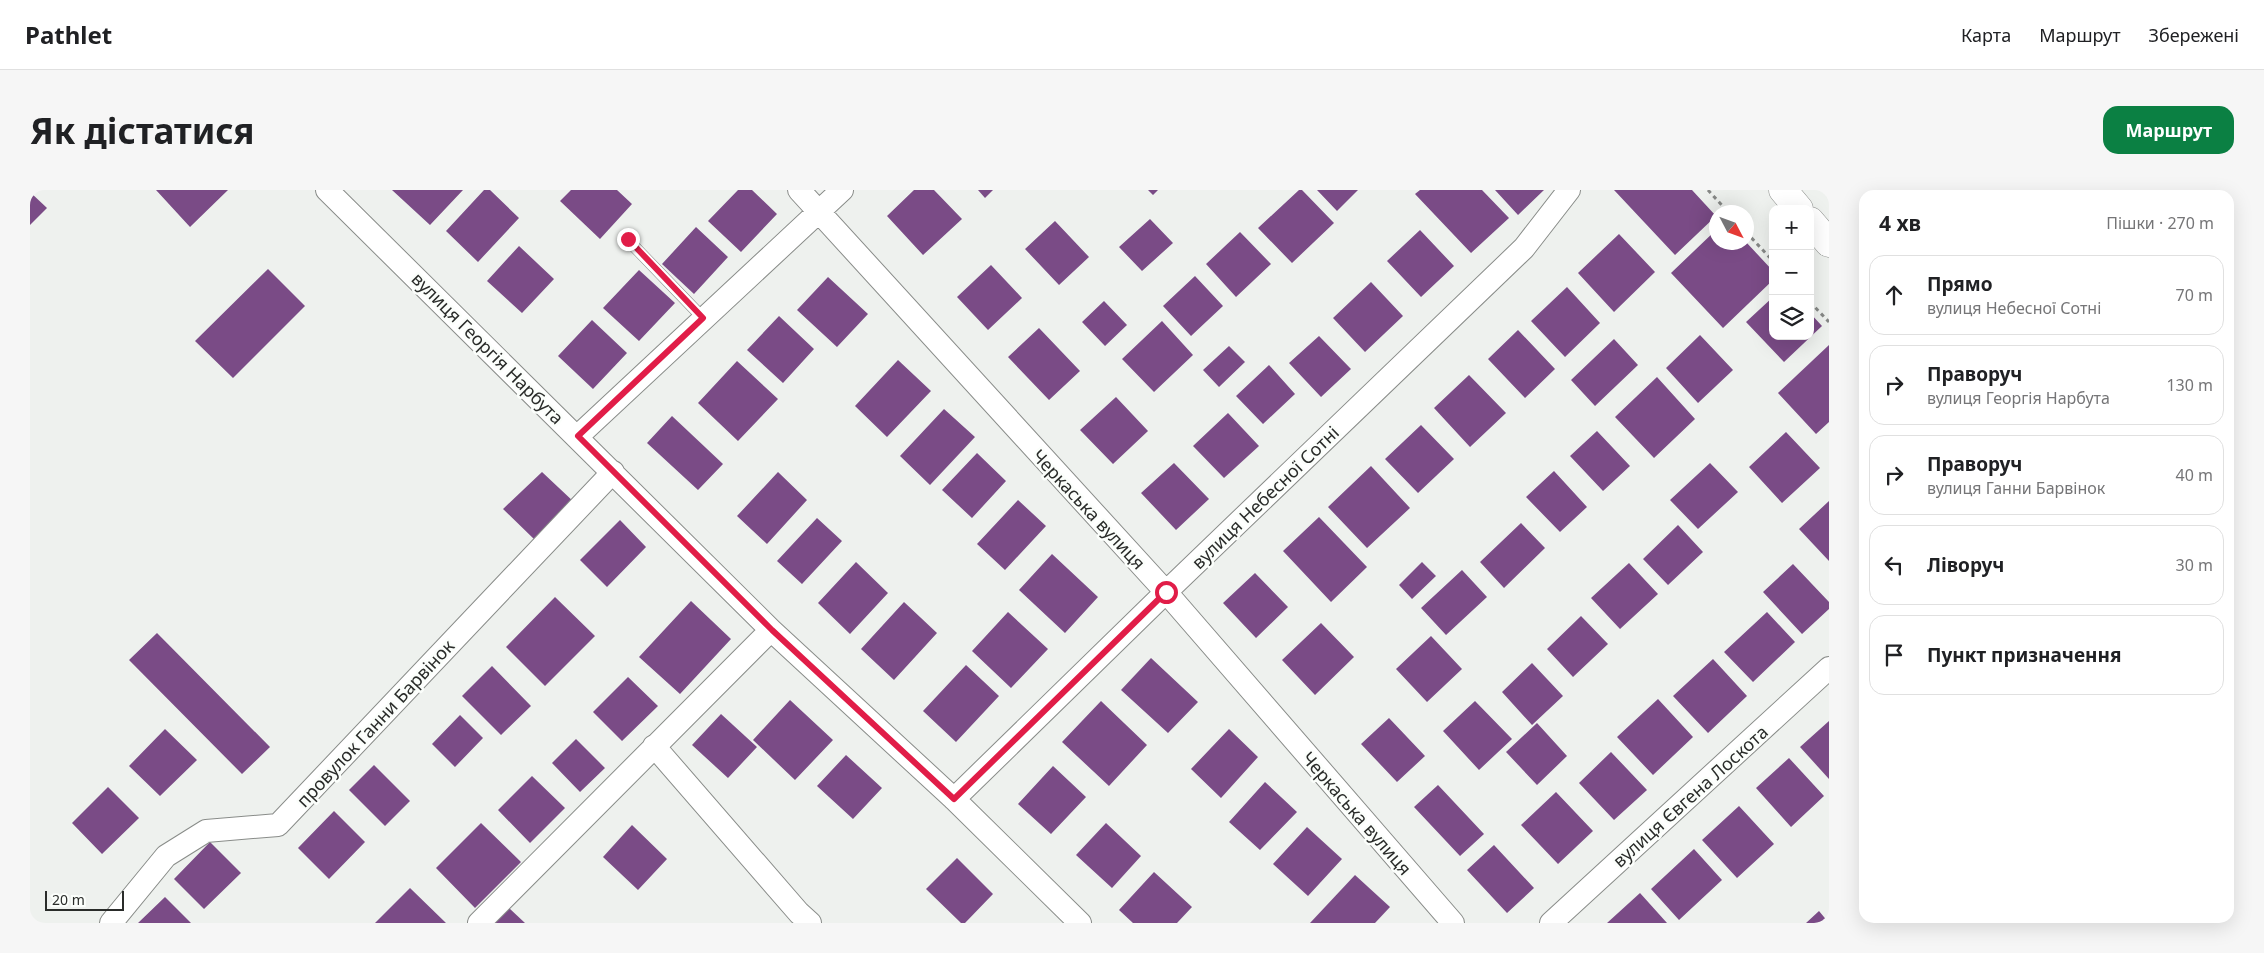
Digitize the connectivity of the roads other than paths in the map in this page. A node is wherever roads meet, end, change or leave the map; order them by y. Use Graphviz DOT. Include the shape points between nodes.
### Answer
graph roads {
  1 [pos="328,190"];
  2 [pos="799,190"];
  3 [pos="842,190"];
  4 [pos="1569,190"];
  5 [pos="1783,190"];
  6 [pos="1796,205"];
  7 [pos="818,212"];
  8 [pos="1814,226"];
  9 [pos="628,239"];
  10 [pos="1829,243"];
  11 [pos="703,318"];
  12 [pos="578,436"];
  13 [pos="613,472"];
  14 [pos="1166,592"];
  15 [pos="772,630"];
  16 [pos="1829,668"];
  17 [pos="654,746"];
  18 [pos="954,799"];
  19 [pos="111,923"];
  20 [pos="479,923"];
  21 [pos="810,923"];
  22 [pos="1080,923"];
  23 [pos="1453,923"];
  24 [pos="1551,923"];
  1 -- 12 [label="street, вулиця Георгія Нарбута"];
  2 -- 7 [label="street, Черкаська вулиця"];
  3 -- 7 [label="street"];
  4 -- 14 [label="street, вулиця Небесної Сотні" via="1524,248"];
  5 -- 6 [label="main road"];
  7 -- 11 [label="street"];
  7 -- 14 [label="street, Черкаська вулиця"];
  8 -- 10 [label="main road"];
  9 -- 11 [label="lane"];
  11 -- 12 [label="street"];
  12 -- 13 [label="street, вулиця Георгія Нарбута"];
  13 -- 15 [label="street, вулиця Георгія Нарбута"];
  13 -- 19 [label="street, провулок Ганни Барвінок" via="278,825 206,831 166,856"];
  14 -- 18 [label="street, вулиця Небесної Сотні"];
  14 -- 23 [label="street, Черкаська вулиця"];
  15 -- 17 [label="street"];
  15 -- 18 [label="street, вулиця Георгія Нарбута"];
  16 -- 24 [label="street, вулиця Євгена Лоскота"];
  17 -- 20 [label="street"];
  17 -- 21 [label="street"];
  18 -- 22 [label="street, вулиця Георгія Нарбута"];
}
